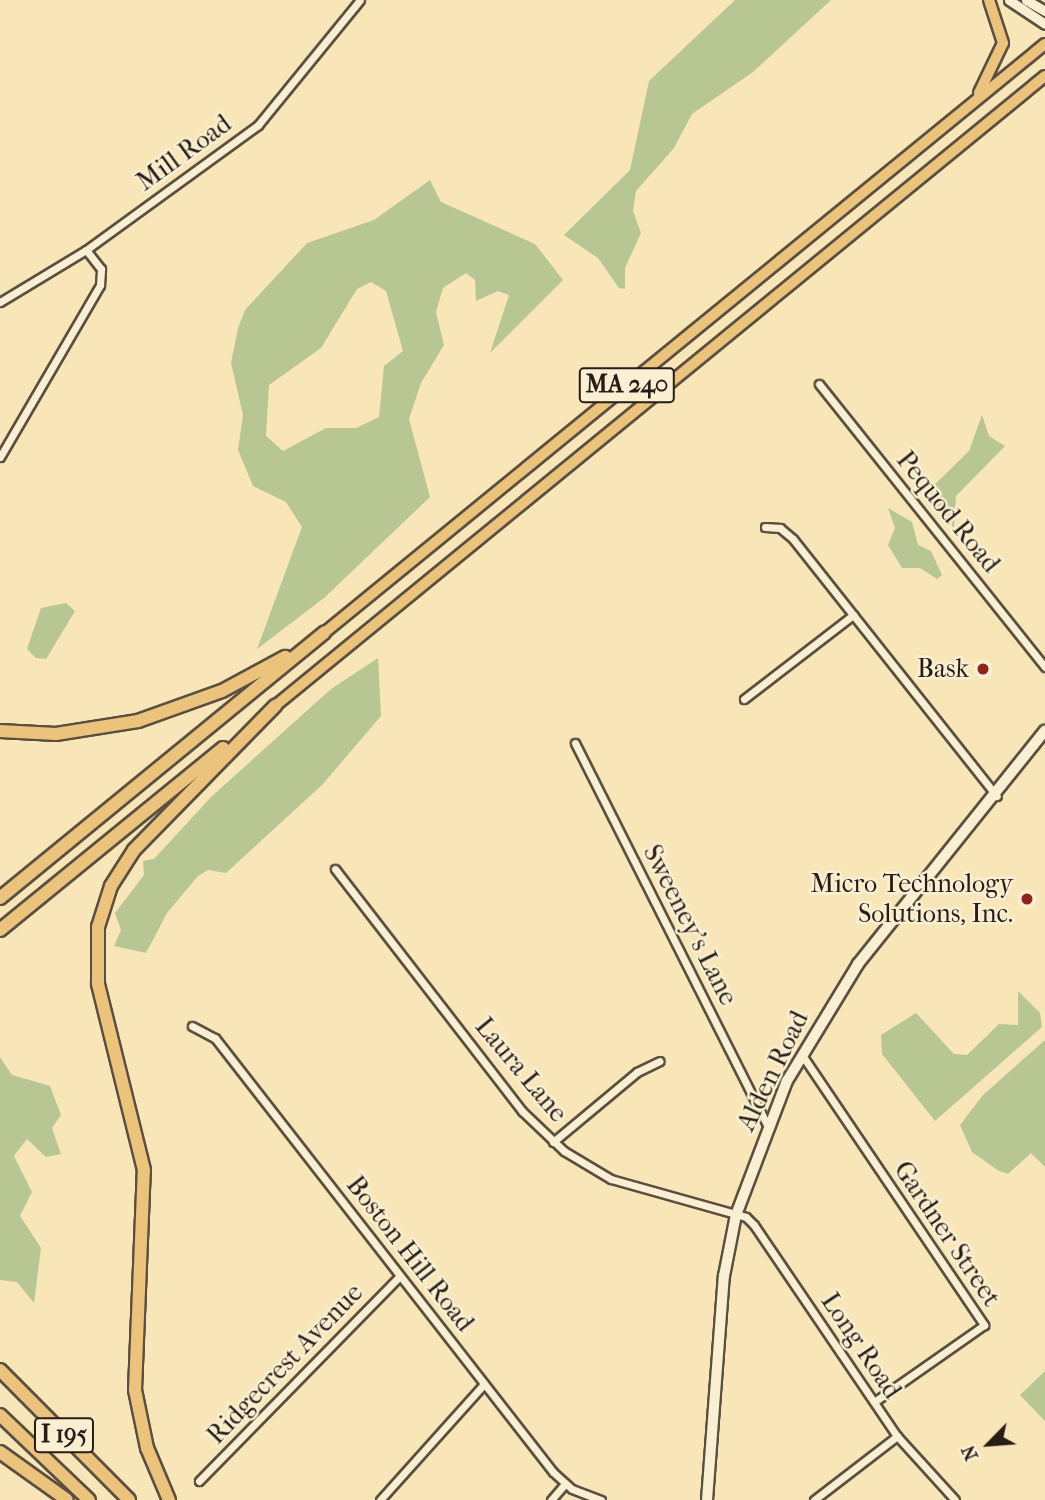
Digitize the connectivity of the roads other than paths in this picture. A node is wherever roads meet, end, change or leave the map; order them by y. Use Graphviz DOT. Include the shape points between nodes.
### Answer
graph roads {
  1 [pos="360,0"];
  2 [pos="989,0"];
  3 [pos="1009,0"];
  4 [pos="1026,0"];
  5 [pos="1045,11"];
  6 [pos="1045,24"];
  7 [pos="1045,44"];
  8 [pos="1045,76"];
  9 [pos="1045,85"];
  10 [pos="967,107"];
  11 [pos="979,130"];
  12 [pos="86,250"];
  13 [pos="0,302"];
  14 [pos="819,384"];
  15 [pos="0,457"];
  16 [pos="765,527"];
  17 [pos="853,615"];
  18 [pos="324,633"];
  19 [pos="1045,667"];
  20 [pos="744,699"];
  21 [pos="275,706"];
  22 [pos="0,731"];
  23 [pos="1045,731"];
  24 [pos="575,743"];
  25 [pos="997,796"];
  26 [pos="335,869"];
  27 [pos="0,898"];
  28 [pos="0,930"];
  29 [pos="192,1026"];
  30 [pos="802,1055"];
  31 [pos="660,1062"];
  32 [pos="768,1126"];
  33 [pos="553,1142"];
  34 [pos="736,1215"];
  35 [pos="400,1276"];
  36 [pos="0,1370"];
  37 [pos="484,1384"];
  38 [pos="874,1402"];
  39 [pos="0,1415"];
  40 [pos="897,1436"];
  41 [pos="0,1452"];
  42 [pos="199,1481"];
  43 [pos="565,1484"];
  44 [pos="67,1500"];
  45 [pos="89,1500"];
  46 [pos="128,1500"];
  47 [pos="169,1500"];
  48 [pos="380,1500"];
  49 [pos="551,1500"];
  50 [pos="601,1500"];
  51 [pos="707,1500"];
  52 [pos="814,1500"];
  53 [pos="955,1500"];
  1 -- 12 [label="street, Mill Road" via="258,125"];
  2 -- 10 [label="highway" via="1001,24 1002,51"];
  3 -- 6 [label="street"];
  4 -- 5 [label="street"];
  7 -- 10 [label="highway, MA 240"];
  8 -- 11 [label="highway, MA 240"];
  9 -- 11 [label="highway"];
  10 -- 18 [label="highway, MA 240"];
  11 -- 21 [label="highway, MA 240"];
  12 -- 13 [label="street, Mill Road"];
  12 -- 15 [label="street" via="99,266 100,285"];
  14 -- 19 [label="street, Pequod Road"];
  16 -- 17 [label="street" via="789,535"];
  17 -- 20 [label="street"];
  17 -- 25 [label="street"];
  18 -- 22 [label="highway" via="239,683 163,714 75,733"];
  18 -- 27 [label="highway"];
  21 -- 28 [label="highway"];
  21 -- 47 [label="highway" via="134,850 111,886 98,927 98,984 144,1170 136,1399"];
  23 -- 25 [label="main road, Alden Road"];
  24 -- 32 [label="street, Sweeney's Lane"];
  25 -- 30 [label="main road, Alden Road" via="858,964"];
  26 -- 33 [label="street, Laura Lane" via="522,1111"];
  29 -- 35 [label="street, Boston Hill Road" via="215,1038"];
  30 -- 32 [label="main road, Alden Road"];
  30 -- 38 [label="street, Gardner Street" via="984,1325"];
  31 -- 33 [label="street" via="637,1072"];
  32 -- 34 [label="main road, Alden Road"];
  33 -- 34 [label="street, Laura Lane" via="611,1179"];
  34 -- 38 [label="street, Long Road" via="754,1225"];
  34 -- 51 [label="main road, Alden Road" via="718,1311"];
  35 -- 37 [label="street, Boston Hill Road"];
  35 -- 42 [label="street, Ridgecrest Avenue"];
  36 -- 46 [label="highway, I 195"];
  37 -- 43 [label="street, Boston Hill Road"];
  37 -- 48 [label="street"];
  38 -- 40 [label="street, Long Road"];
  39 -- 45 [label="highway, I 195"];
  40 -- 52 [label="street"];
  40 -- 53 [label="street, Long Road"];
  41 -- 44 [label="highway"];
  43 -- 49 [label="street"];
  43 -- 50 [label="street, Boston Hill Road"];
}
